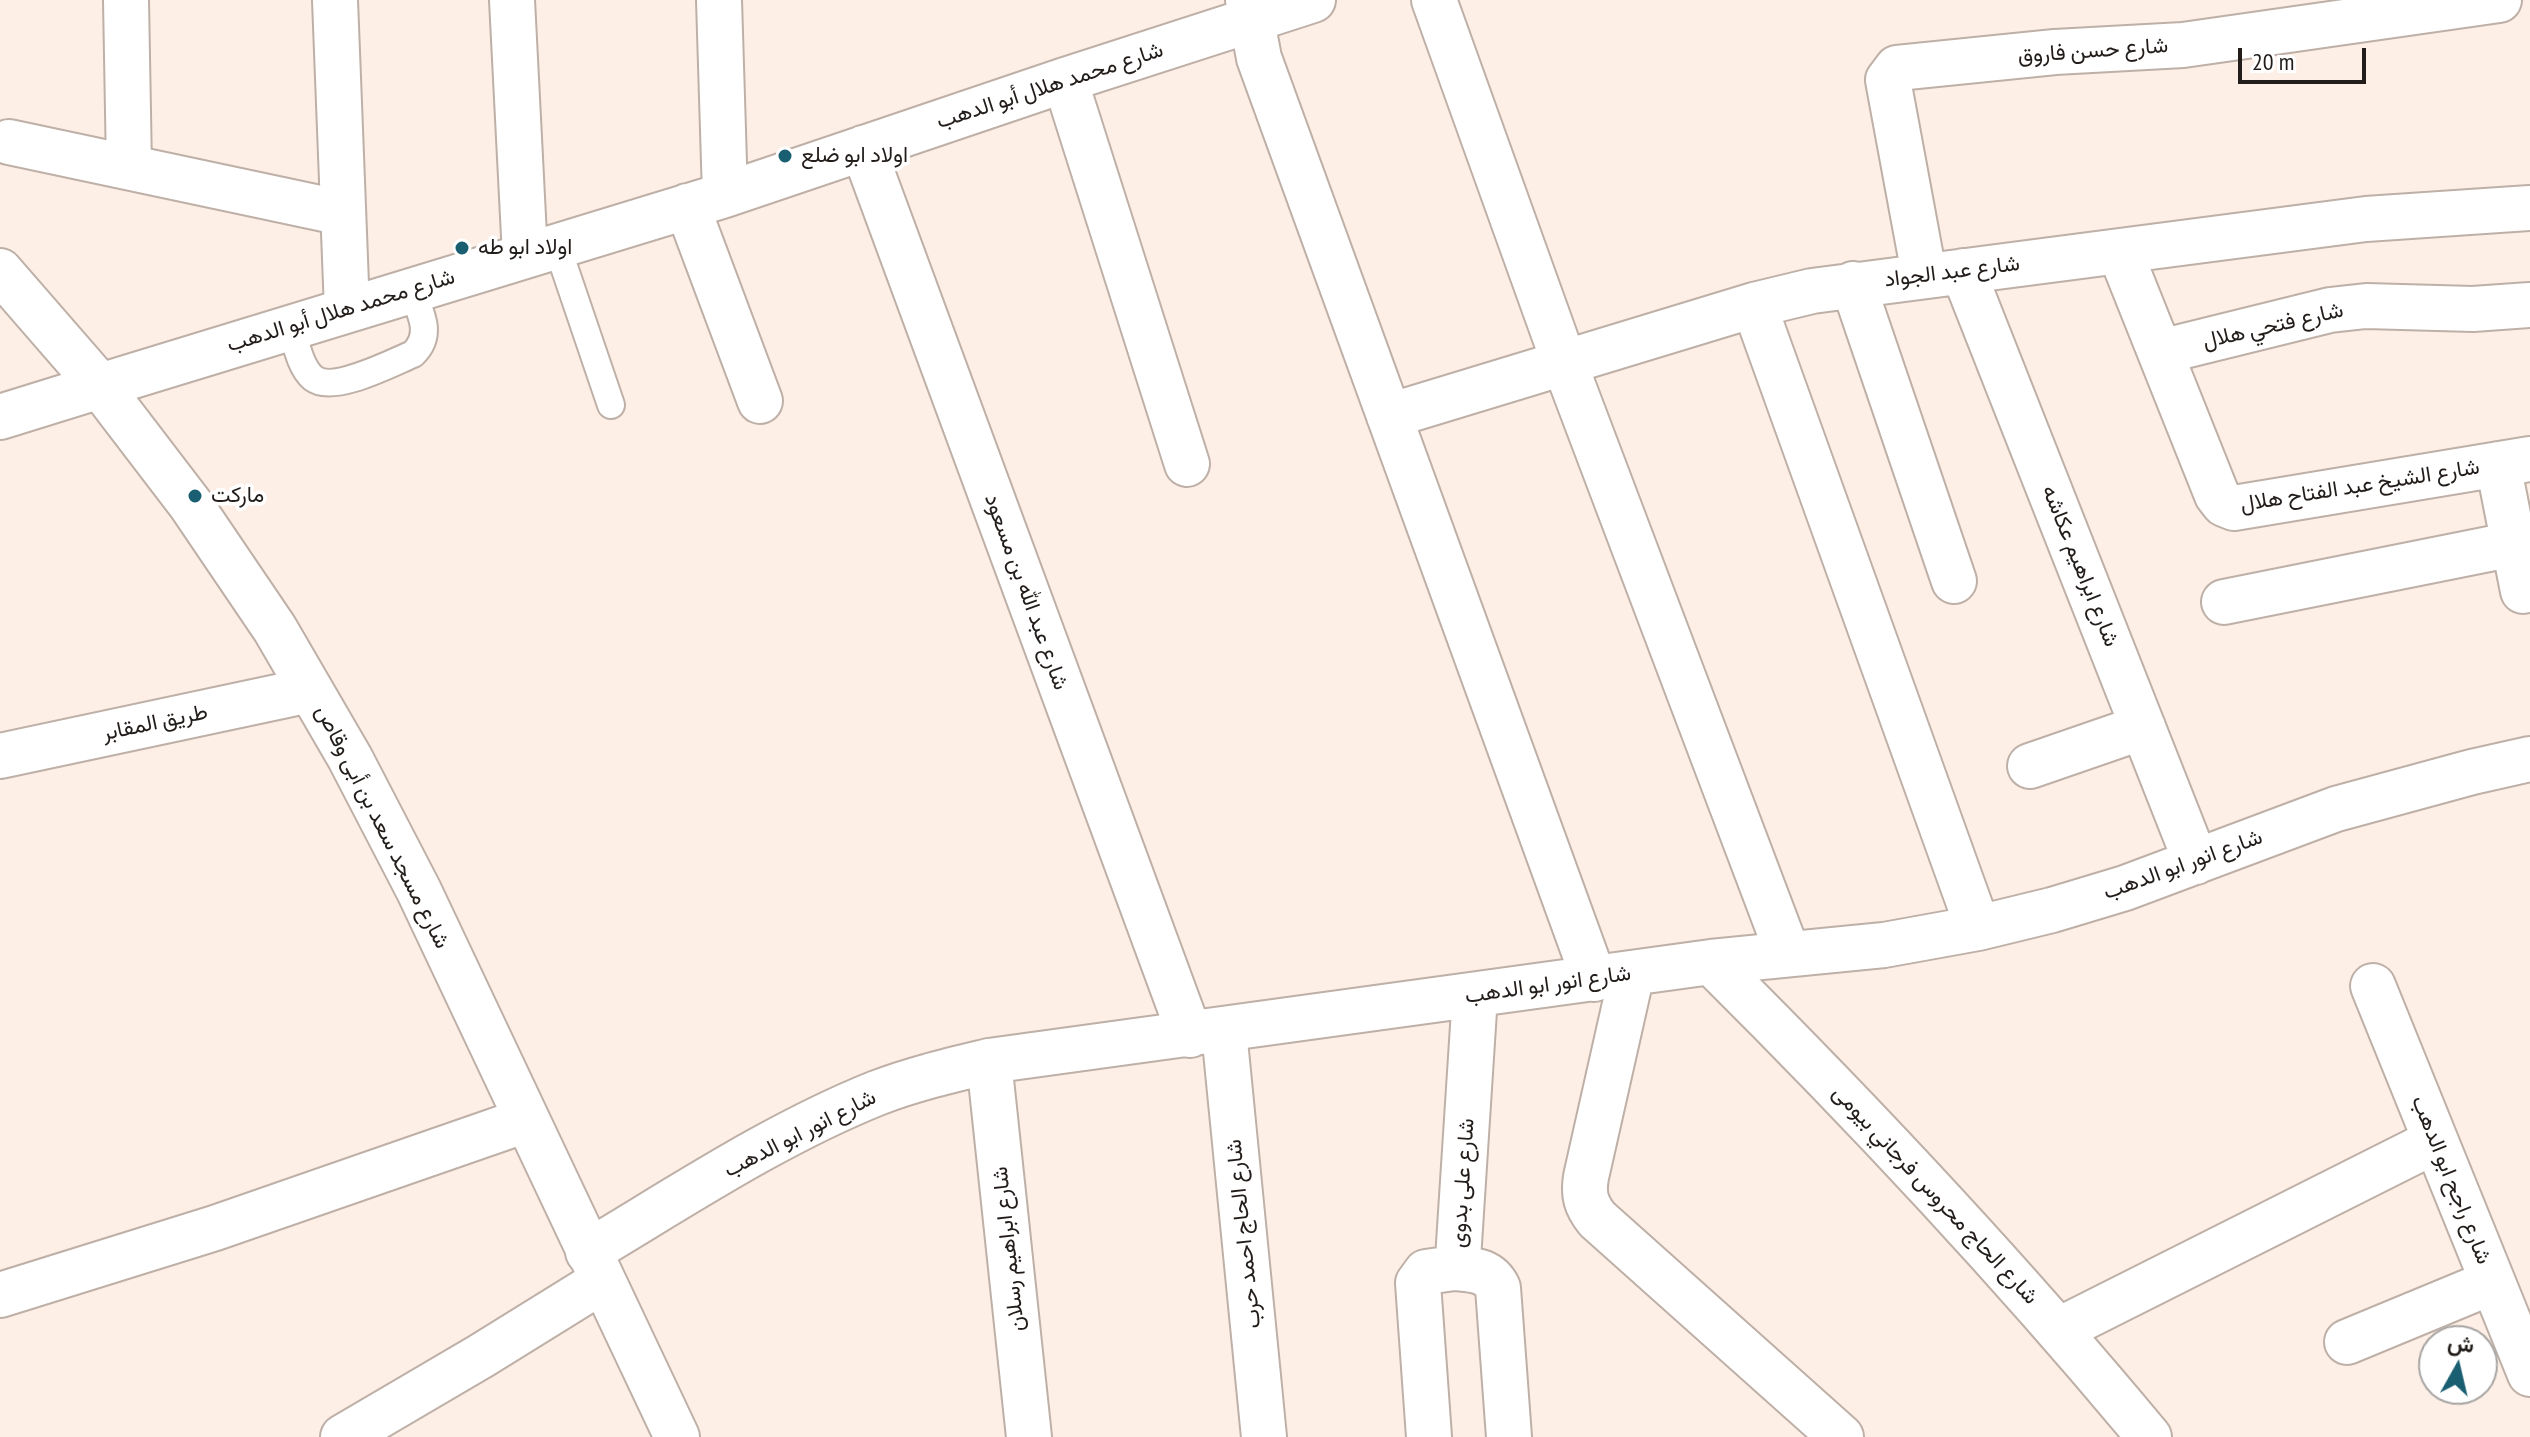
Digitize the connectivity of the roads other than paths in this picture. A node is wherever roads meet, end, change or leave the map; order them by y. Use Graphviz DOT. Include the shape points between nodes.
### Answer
graph roads {
  1 [pos="126,0"];
  2 [pos="335,0"];
  3 [pos="512,0"];
  4 [pos="719,0"];
  5 [pos="1313,0"];
  6 [pos="1434,0"];
  7 [pos="2499,0"];
  8 [pos="1250,10"];
  9 [pos="1065,80"];
  10 [pos="9,142"];
  11 [pos="863,148"];
  12 [pos="129,167"];
  13 [pos="706,201"];
  14 [pos="2530,208"];
  15 [pos="343,213"];
  16 [pos="541,251"];
  17 [pos="2120,252"];
  18 [pos="0,271"];
  19 [pos="1944,272"];
  20 [pos="1853,284"];
  21 [pos="411,289"];
  22 [pos="1754,305"];
  23 [pos="2530,305"];
  24 [pos="347,310"];
  25 [pos="291,327"];
  26 [pos="2160,352"];
  27 [pos="1564,362"];
  28 [pos="100,386"];
  29 [pos="760,401"];
  30 [pos="611,405"];
  31 [pos="1389,416"];
  32 [pos="0,417"];
  33 [pos="2514,462"];
  34 [pos="1187,464"];
  35 [pos="2514,544"];
  36 [pos="1954,581"];
  37 [pos="2523,591"];
  38 [pos="2224,602"];
  39 [pos="310,690"];
  40 [pos="2143,727"];
  41 [pos="0,756"];
  42 [pos="2530,759"];
  43 [pos="2030,766"];
  44 [pos="2196,862"];
  45 [pos="1978,928"];
  46 [pos="1788,954"];
  47 [pos="1711,962"];
  48 [pos="1613,976"];
  49 [pos="2373,986"];
  50 [pos="1475,995"];
  51 [pos="1207,1033"];
  52 [pos="989,1061"];
  53 [pos="526,1120"];
  54 [pos="2435,1141"];
  55 [pos="595,1266"];
  56 [pos="1454,1268"];
  57 [pos="2492,1282"];
  58 [pos="0,1295"];
  59 [pos="2059,1330"];
  60 [pos="2347,1342"];
  61 [pos="2530,1374"];
  62 [pos="343,1437"];
  63 [pos="677,1437"];
  64 [pos="1029,1437"];
  65 [pos="1264,1437"];
  66 [pos="1429,1437"];
  67 [pos="1509,1437"];
  68 [pos="1841,1437"];
  69 [pos="2149,1437"];
  1 -- 12 [label="street"];
  2 -- 15 [label="street"];
  3 -- 16 [label="street"];
  4 -- 13 [label="street"];
  5 -- 8 [label="street, شارع محمد هلال أبو الدهب"];
  6 -- 27 [label="street"];
  7 -- 19 [label="street, شارع حسن فاروق" via="2183,45 1897,68 1888,80"];
  8 -- 9 [label="street, شارع محمد هلال أبو الدهب"];
  8 -- 31 [label="street" via="1259,58"];
  9 -- 11 [label="street, شارع محمد هلال أبو الدهب"];
  9 -- 34 [label="street"];
  10 -- 12 [label="street"];
  11 -- 13 [label="street, شارع محمد هلال أبو الدهب"];
  11 -- 51 [label="street, شارع عبد الله بن مسعود"];
  12 -- 15 [label="street"];
  13 -- 16 [label="street, شارع محمد هلال أبو الدهب"];
  13 -- 29 [label="street"];
  14 -- 17 [label="street, شارع عبد الجواد" via="2366,219"];
  15 -- 24 [label="street"];
  16 -- 21 [label="street, شارع محمد هلال أبو الدهب"];
  16 -- 30 [label="lane"];
  17 -- 19 [label="street, شارع عبد الجواد"];
  17 -- 26 [label="street, شارع الشيخ عبد الفتاح هلال"];
  18 -- 28 [label="street, شارع مسجد سعد بن أبى وقاص"];
  19 -- 20 [label="street, شارع عبد الجواد"];
  19 -- 40 [label="street, شارع ابراهيم عكاشه"];
  20 -- 22 [label="street, شارع عبد الجواد"];
  20 -- 36 [label="street"];
  21 -- 24 [label="street, شارع محمد هلال أبو الدهب"];
  21 -- 25 [label="lane" via="423,319 421,347 337,383 323,384 311,377"];
  22 -- 27 [label="street, شارع عبد الجواد"];
  22 -- 45 [label="street"];
  23 -- 26 [label="street, شارع فتحي هلال" via="2330,310"];
  24 -- 25 [label="street, شارع محمد هلال أبو الدهب"];
  25 -- 28 [label="street, شارع محمد هلال أبو الدهب"];
  26 -- 33 [label="street, شارع الشيخ عبد الفتاح هلال" via="2217,495 2234,508"];
  27 -- 31 [label="street, شارع عبد الجواد"];
  27 -- 46 [label="street"];
  28 -- 32 [label="street, شارع محمد هلال أبو الدهب"];
  28 -- 39 [label="street, شارع مسجد سعد بن أبى وقاص" via="191,505"];
  31 -- 48 [label="street"];
  33 -- 35 [label="street"];
  35 -- 37 [label="street"];
  35 -- 38 [label="street"];
  39 -- 41 [label="street, طريق المقابر"];
  39 -- 53 [label="street, شارع مسجد سعد بن أبى وقاص" via="419,891"];
  40 -- 43 [label="street"];
  40 -- 44 [label="street, شارع ابراهيم عكاشه"];
  42 -- 44 [label="street, شارع انور ابو الدهب" via="2336,809"];
  44 -- 45 [label="street, شارع انور ابو الدهب" via="2052,910"];
  45 -- 46 [label="street, شارع انور ابو الدهب" via="1884,945"];
  46 -- 47 [label="street, شارع انور ابو الدهب"];
  47 -- 48 [label="street, شارع انور ابو الدهب"];
  47 -- 59 [label="street, شارع الحاج محروس فرجاني بيومى" via="1889,1143"];
  48 -- 50 [label="street, شارع انور ابو الدهب"];
  48 -- 68 [label="street" via="1584,1192 1588,1207"];
  49 -- 54 [label="street, شارع راجح ابو الدهب"];
  50 -- 51 [label="street, شارع انور ابو الدهب"];
  50 -- 56 [label="street, شارع على بدوى"];
  51 -- 52 [label="street, شارع انور ابو الدهب"];
  51 -- 65 [label="street, شارع الحاج احمد حرب"];
  52 -- 55 [label="street, شارع انور ابو الدهب" via="880,1092 778,1140"];
  52 -- 64 [label="street, شارع ابراهيم رسلان"];
  53 -- 55 [label="street, شارع مسجد سعد بن أبى وقاص"];
  53 -- 58 [label="street" via="215,1228"];
  54 -- 57 [label="street, شارع راجح ابو الدهب"];
  54 -- 59 [label="street"];
  55 -- 62 [label="street, شارع انور ابو الدهب" via="481,1356"];
  55 -- 63 [label="street, شارع مسجد سعد بن أبى وقاص"];
  56 -- 66 [label="street, شارع على بدوى" via="1426,1272 1418,1283"];
  56 -- 67 [label="street" via="1485,1273 1498,1288"];
  57 -- 60 [label="street"];
  57 -- 61 [label="street, شارع راجح ابو الدهب"];
  59 -- 69 [label="street, شارع الحاج محروس فرجاني بيومى"];
}
